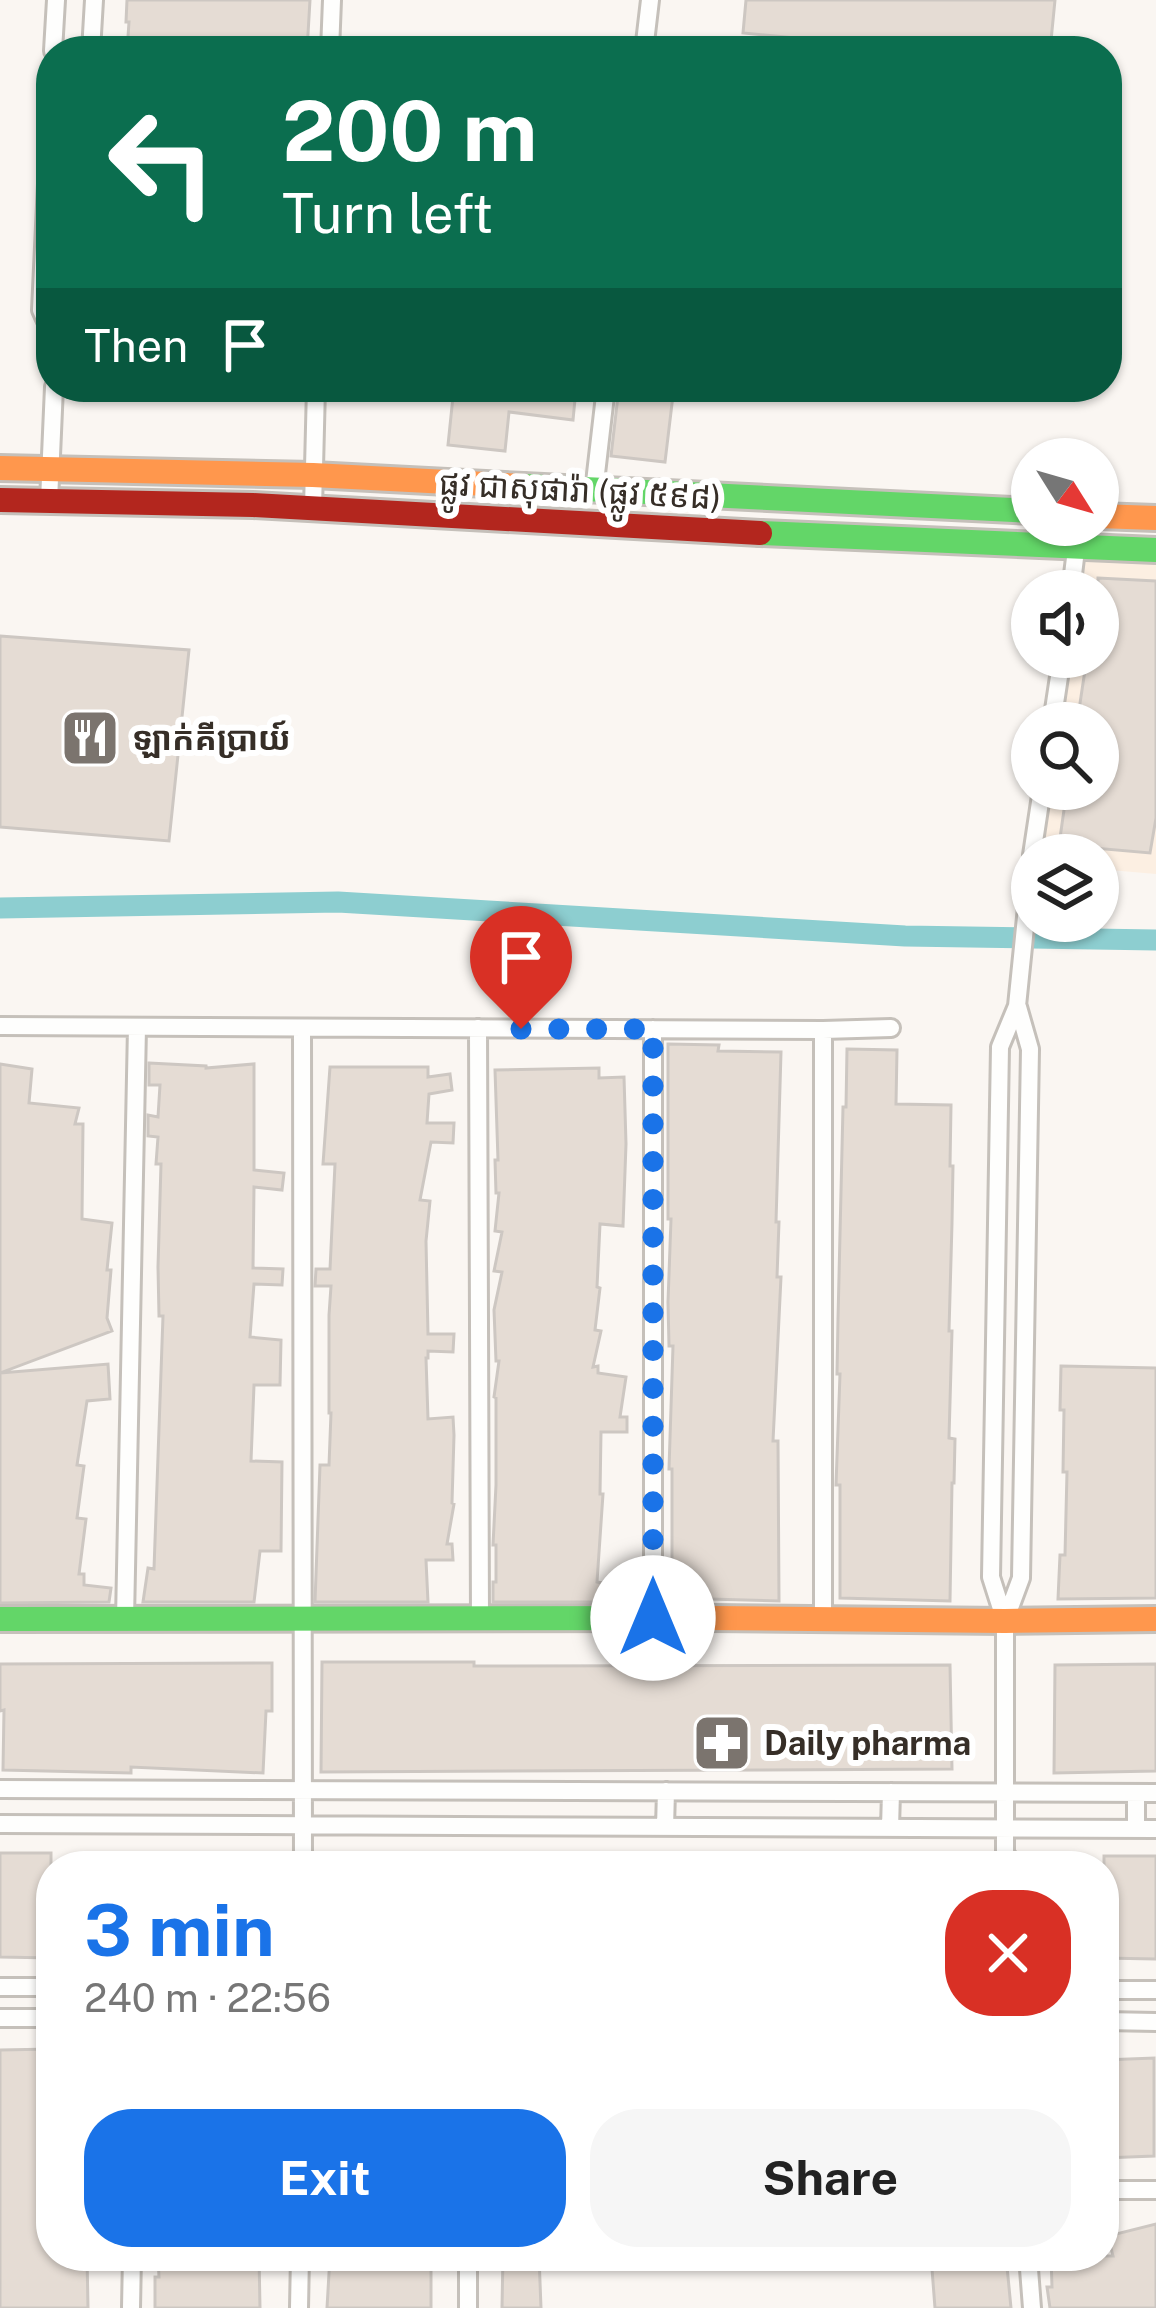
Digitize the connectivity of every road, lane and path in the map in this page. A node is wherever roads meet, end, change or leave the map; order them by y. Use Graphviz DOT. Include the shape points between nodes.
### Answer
graph roads {
  1 [pos="56,0"];
  2 [pos="94,0"];
  3 [pos="332,0"];
  4 [pos="650,0"];
  5 [pos="54,36"];
  6 [pos="92,36"];
  7 [pos="331,36"];
  8 [pos="646,36"];
  9 [pos="53,402"];
  10 [pos="315,402"];
  11 [pos="604,402"];
  12 [pos="0,468"];
  13 [pos="50,470"];
  14 [pos="313,475"];
  15 [pos="594,491"];
  16 [pos="0,500"];
  17 [pos="49,501"];
  18 [pos="313,508"];
  19 [pos="1011,510"];
  20 [pos="1119,516"];
  21 [pos="1156,518"];
  22 [pos="1011,537"];
  23 [pos="1119,543"];
  24 [pos="1156,550"];
  25 [pos="1022,942"];
  26 [pos="1017,1006"];
  27 [pos="0,1025"];
  28 [pos="137,1027"];
  29 [pos="302,1028"];
  30 [pos="478,1028"];
  31 [pos="891,1028"];
  32 [pos="653,1029"];
  33 [pos="823,1030"];
  34 [pos="1030,1129"];
  35 [pos="998,1130"];
  36 [pos="996,1278"];
  37 [pos="1027,1278"];
  38 [pos="480,1618"];
  39 [pos="653,1618"];
  40 [pos="823,1618"];
  41 [pos="0,1619"];
  42 [pos="124,1619"];
  43 [pos="302,1619"];
  44 [pos="1156,1619"];
  45 [pos="1005,1621"];
  46 [pos="0,1789"];
  47 [pos="194,1790"];
  48 [pos="304,1790"];
  49 [pos="428,1791"];
  50 [pos="666,1791"];
  51 [pos="891,1792"];
  52 [pos="1005,1792"];
  53 [pos="1136,1793"];
  54 [pos="1156,1793"];
  55 [pos="0,1824"];
  56 [pos="192,1825"];
  57 [pos="304,1826"];
  58 [pos="428,1826"];
  59 [pos="665,1827"];
  60 [pos="890,1828"];
  61 [pos="1005,1828"];
  62 [pos="1136,1829"];
  63 [pos="1156,1829"];
  64 [pos="303,1851"];
  65 [pos="1006,1851"];
  66 [pos="0,1987"];
  67 [pos="36,1987"];
  68 [pos="1119,1990"];
  69 [pos="1156,1990"];
  70 [pos="0,2018"];
  71 [pos="36,2018"];
  72 [pos="1119,2021"];
  73 [pos="1156,2022"];
  74 [pos="1119,2190"];
  75 [pos="1156,2190"];
  76 [pos="131,2271"];
  77 [pos="300,2271"];
  78 [pos="467,2271"];
  79 [pos="1029,2271"];
  80 [pos="131,2308"];
  81 [pos="299,2308"];
  82 [pos="468,2308"];
  83 [pos="1032,2308"];
  1 -- 5 [label="street"];
  2 -- 6 [label="street"];
  3 -- 7 [label="street"];
  4 -- 8 [label="street"];
  9 -- 13 [label="street"];
  10 -- 14 [label="street"];
  11 -- 15 [label="street"];
  12 -- 13 [label="main road, ផ្លូវ ជាសុផារ៉ា (ផ្លូវ ៥៩៨)"];
  13 -- 14 [label="main road, ផ្លូវ ជាសុផារ៉ា (ផ្លូវ ៥៩៨)"];
  13 -- 17 [label="street"];
  14 -- 15 [label="main road, ផ្លូវ ជាសុផារ៉ា (ផ្លូវ ៥៩៨)"];
  14 -- 18 [label="street"];
  15 -- 19 [label="main road, ផ្លូវ ជាសុផារ៉ា (ផ្លូវ ៥៩៨)"];
  16 -- 17 [label="main road, ផ្លូវ ជាសុផារ៉ា (ផ្លូវ ៥៩៨)"];
  17 -- 18 [label="main road, ផ្លូវ ជាសុផារ៉ា (ផ្លូវ ៥៩៨)"];
  18 -- 22 [label="main road, ផ្លូវ ជាសុផារ៉ា (ផ្លូវ ៥៩៨)" via="835,538"];
  20 -- 21 [label="main road"];
  23 -- 24 [label="main road, ផ្លូវ ជាសុផារ៉ា (ផ្លូវ ៥៩៨)"];
  25 -- 26 [label="street"];
  26 -- 34 [label="street" via="1030,1049"];
  26 -- 35 [label="street" via="1000,1047"];
  27 -- 28 [label="street"];
  28 -- 29 [label="street"];
  28 -- 42 [label="street"];
  29 -- 30 [label="street"];
  29 -- 43 [label="street"];
  30 -- 32 [label="street"];
  30 -- 38 [label="street"];
  31 -- 33 [label="street"];
  32 -- 33 [label="street"];
  32 -- 39 [label="street"];
  33 -- 40 [label="street"];
  34 -- 35 [label="street"];
  34 -- 37 [label="street"];
  35 -- 36 [label="street"];
  36 -- 37 [label="street"];
  36 -- 45 [label="street" via="991,1577"];
  37 -- 45 [label="street" via="1021,1577"];
  38 -- 39 [label="main road"];
  38 -- 43 [label="main road"];
  39 -- 40 [label="main road"];
  40 -- 45 [label="main road"];
  41 -- 42 [label="main road"];
  42 -- 43 [label="main road"];
  43 -- 48 [label="street"];
  44 -- 45 [label="main road"];
  45 -- 52 [label="street"];
  46 -- 47 [label="street"];
  47 -- 48 [label="street"];
  47 -- 56 [label="street"];
  48 -- 49 [label="street"];
  48 -- 57 [label="street"];
  49 -- 50 [label="street"];
  49 -- 58 [label="street"];
  50 -- 51 [label="street"];
  50 -- 59 [label="street"];
  51 -- 52 [label="street"];
  51 -- 60 [label="street"];
  52 -- 53 [label="street"];
  52 -- 61 [label="street"];
  53 -- 54 [label="street"];
  53 -- 62 [label="street"];
  55 -- 56 [label="street"];
  56 -- 57 [label="street"];
  57 -- 58 [label="street"];
  57 -- 64 [label="street"];
  58 -- 59 [label="street"];
  59 -- 60 [label="street"];
  60 -- 61 [label="street"];
  61 -- 62 [label="street"];
  61 -- 65 [label="street"];
  62 -- 63 [label="street"];
  66 -- 67 [label="street"];
  68 -- 69 [label="street"];
  70 -- 71 [label="street"];
  72 -- 73 [label="street"];
  74 -- 75 [label="street"];
  76 -- 80 [label="street"];
  77 -- 81 [label="street"];
  78 -- 82 [label="street"];
  79 -- 83 [label="street"];
}
